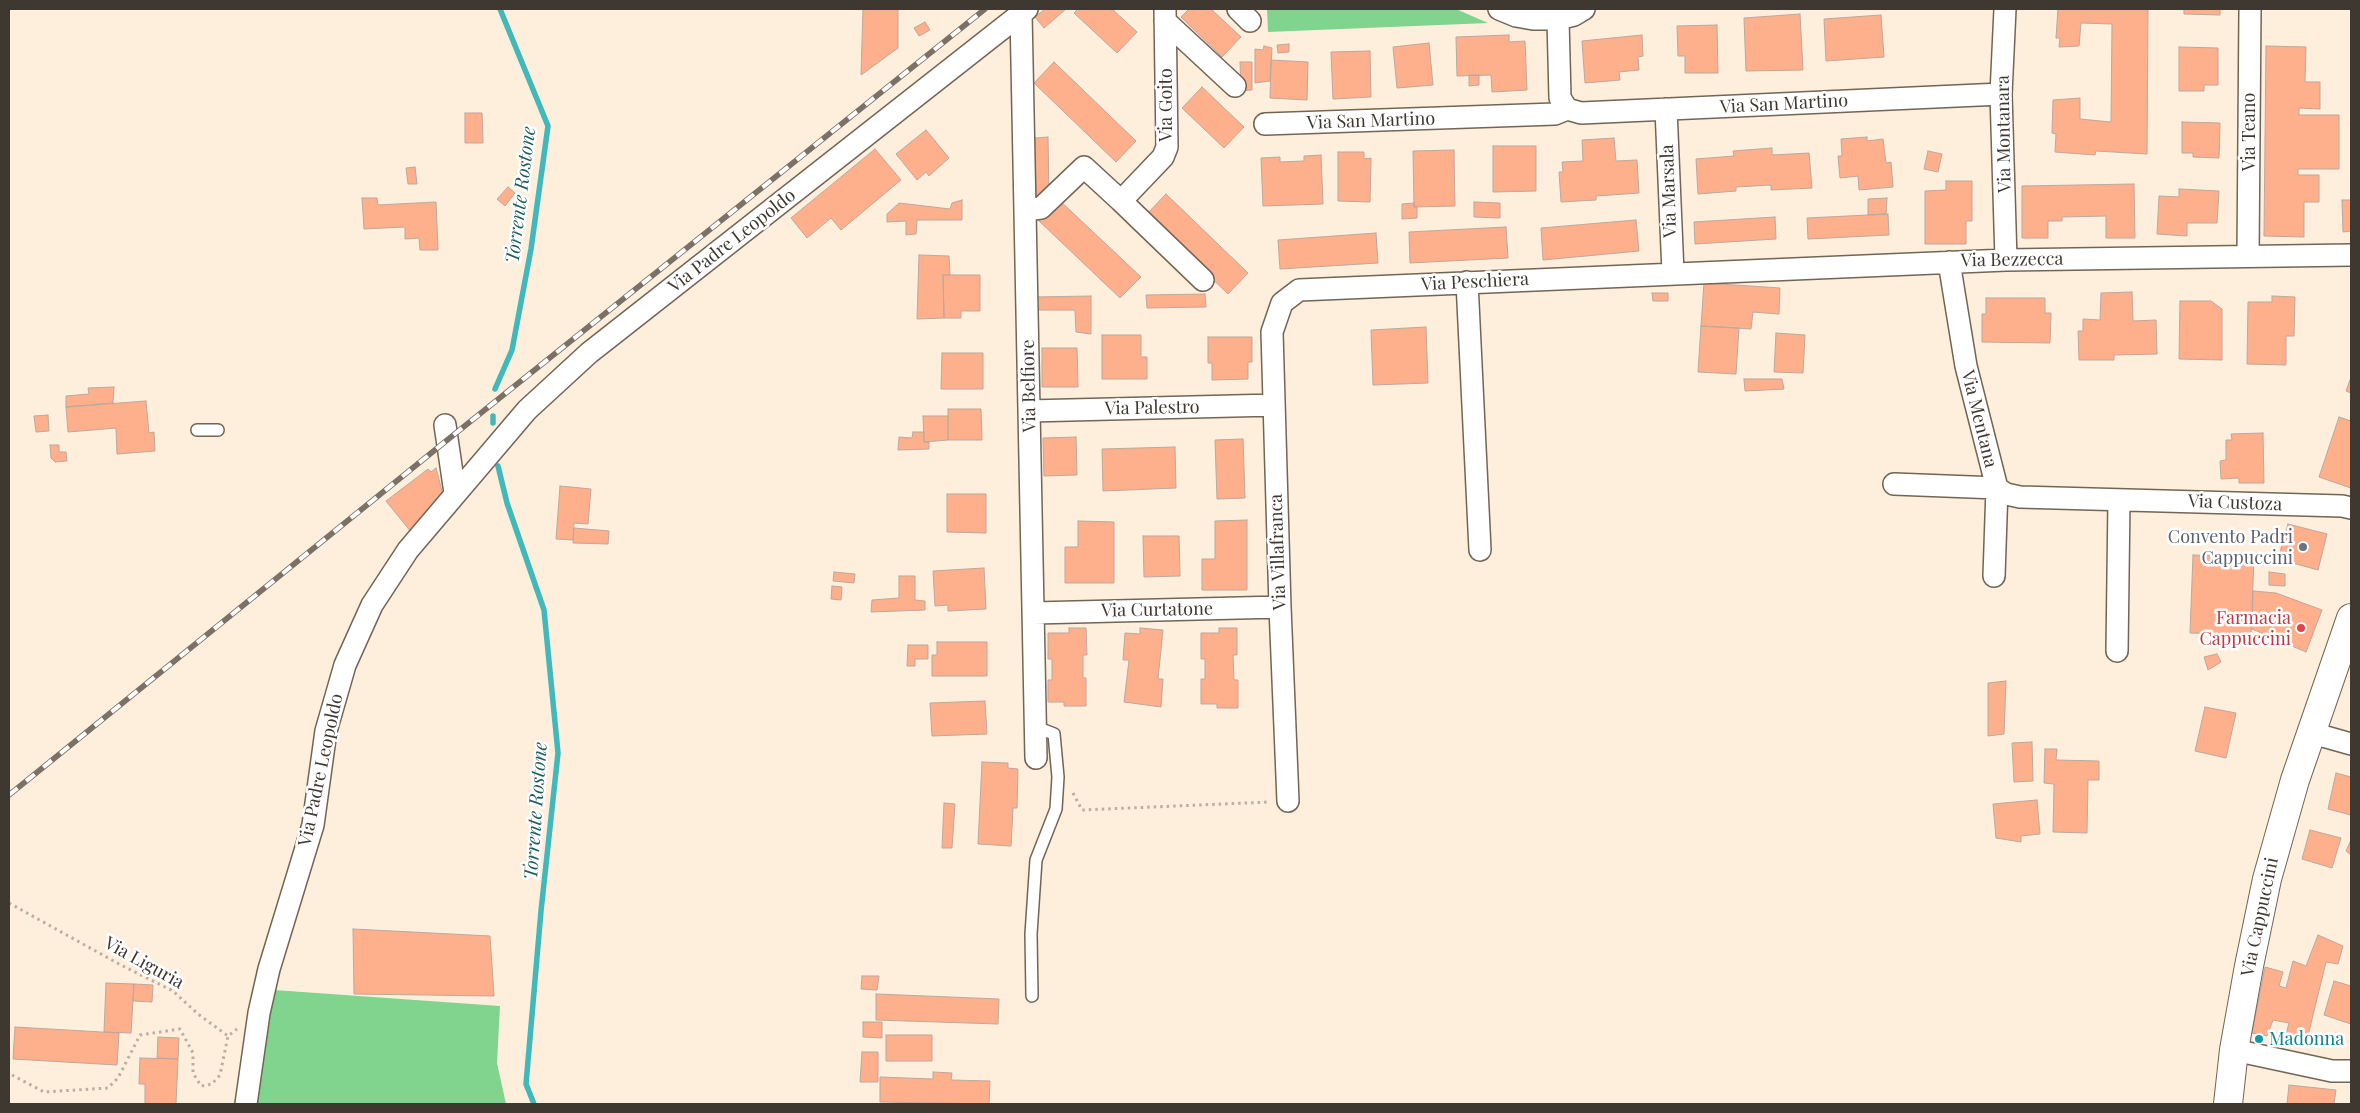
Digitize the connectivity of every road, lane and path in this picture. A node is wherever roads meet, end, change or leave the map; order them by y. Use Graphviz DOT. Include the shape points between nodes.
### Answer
graph roads {
  1 [pos="1499,9"];
  2 [pos="1584,9"];
  3 [pos="2005,9"];
  4 [pos="2250,9"];
  5 [pos="1024,11"];
  6 [pos="1165,15"];
  7 [pos="1558,18"];
  8 [pos="1235,86"];
  9 [pos="2001,94"];
  10 [pos="1567,109"];
  11 [pos="1666,109"];
  12 [pos="1265,124"];
  13 [pos="1121,201"];
  14 [pos="1026,210"];
  15 [pos="2351,255"];
  16 [pos="2248,256"];
  17 [pos="2006,260"];
  18 [pos="1949,262"];
  19 [pos="1673,274"];
  20 [pos="1203,280"];
  21 [pos="1467,282"];
  22 [pos="1282,303"];
  23 [pos="1274,404"];
  24 [pos="1030,411"];
  25 [pos="445,425"];
  26 [pos="197,430"];
  27 [pos="218,430"];
  28 [pos="1894,484"];
  29 [pos="1997,488"];
  30 [pos="455,492"];
  31 [pos="2119,500"];
  32 [pos="2351,508"];
  33 [pos="1480,550"];
  34 [pos="1994,576"];
  35 [pos="1280,607"];
  36 [pos="1034,613"];
  37 [pos="2351,618"];
  38 [pos="2117,651"];
  39 [pos="1036,727"];
  40 [pos="2312,733"];
  41 [pos="2351,744"];
  42 [pos="1036,758"];
  43 [pos="1058,777"];
  44 [pos="1288,802"];
  45 [pos="9,903"];
  46 [pos="1032,996"];
  47 [pos="259,1013"];
  48 [pos="228,1036"];
  49 [pos="2234,1050"];
  50 [pos="2351,1071"];
  51 [pos="12,1075"];
  52 [pos="246,1104"];
  53 [pos="2228,1104"];
  1 -- 7 [label="street" via="1533,19"];
  2 -- 7 [label="street"];
  3 -- 9 [label="street, Via Montanara"];
  4 -- 16 [label="street, Via Teano"];
  5 -- 14 [label="street, Via Belfiore"];
  5 -- 30 [label="street, Via Padre Leopoldo" via="589,353 527,410"];
  6 -- 8 [label="street, Via Goito"];
  6 -- 13 [label="street, Via Goito" via="1167,147 1163,157"];
  7 -- 10 [label="street" via="1560,98"];
  9 -- 11 [label="street, Via San Martino"];
  9 -- 17 [label="street, Via Montanara"];
  10 -- 11 [label="street, Via San Martino" via="1582,113"];
  10 -- 12 [label="street, Via San Martino" via="1555,114"];
  11 -- 19 [label="street, Via Marsala"];
  13 -- 14 [label="street" via="1084,167 1040,208"];
  13 -- 20 [label="street"];
  14 -- 24 [label="street, Via Belfiore"];
  15 -- 16 [label="street, Via Bezzecca"];
  16 -- 17 [label="street, Via Bezzecca"];
  17 -- 18 [label="street, Via Bezzecca"];
  18 -- 19 [label="street, Via Bezzecca"];
  18 -- 29 [label="street, Via Mentana" via="1966,366"];
  19 -- 21 [label="street, Via Peschiera"];
  21 -- 22 [label="street, Via Peschiera" via="1299,290"];
  21 -- 33 [label="street"];
  22 -- 23 [label="street, Via Villafranca" via="1272,332"];
  23 -- 24 [label="street, Via Palestro"];
  23 -- 35 [label="street, Via Villafranca"];
  24 -- 36 [label="street, Via Belfiore"];
  25 -- 30 [label="street"];
  26 -- 27 [label="lane"];
  28 -- 29 [label="street, Via Custoza"];
  29 -- 31 [label="street, Via Custoza" via="2020,497"];
  29 -- 34 [label="street, Via Mentana"];
  30 -- 47 [label="street, Via Padre Leopoldo" via="408,550 372,605 345,665 326,730 312,825"];
  31 -- 32 [label="street, Via Custoza"];
  31 -- 38 [label="street"];
  35 -- 36 [label="street, Via Curtatone"];
  35 -- 44 [label="street, Via Villafranca"];
  36 -- 39 [label="street, Via Belfiore"];
  37 -- 40 [label="main road, Via Cappuccini"];
  39 -- 42 [label="street, Via Belfiore"];
  39 -- 43 [label="lane" via="1054,734"];
  40 -- 41 [label="street"];
  40 -- 49 [label="main road, Via Cappuccini" via="2267,879"];
  43 -- 44 [label="path" via="1070,787 1082,810"];
  43 -- 46 [label="lane" via="1056,809 1036,860 1031,934"];
  45 -- 48 [label="path, Via Liguria" via="173,991"];
  47 -- 48 [label="path"];
  47 -- 52 [label="street, Via Padre Leopoldo"];
  48 -- 51 [label="path" via="220,1075 212,1084 201,1086 193,1073 193,1053 180,1028 140,1035 118,1078 108,1088 44,1092"];
  49 -- 50 [label="street"];
  49 -- 53 [label="main road, Via Cappuccini"];
}
